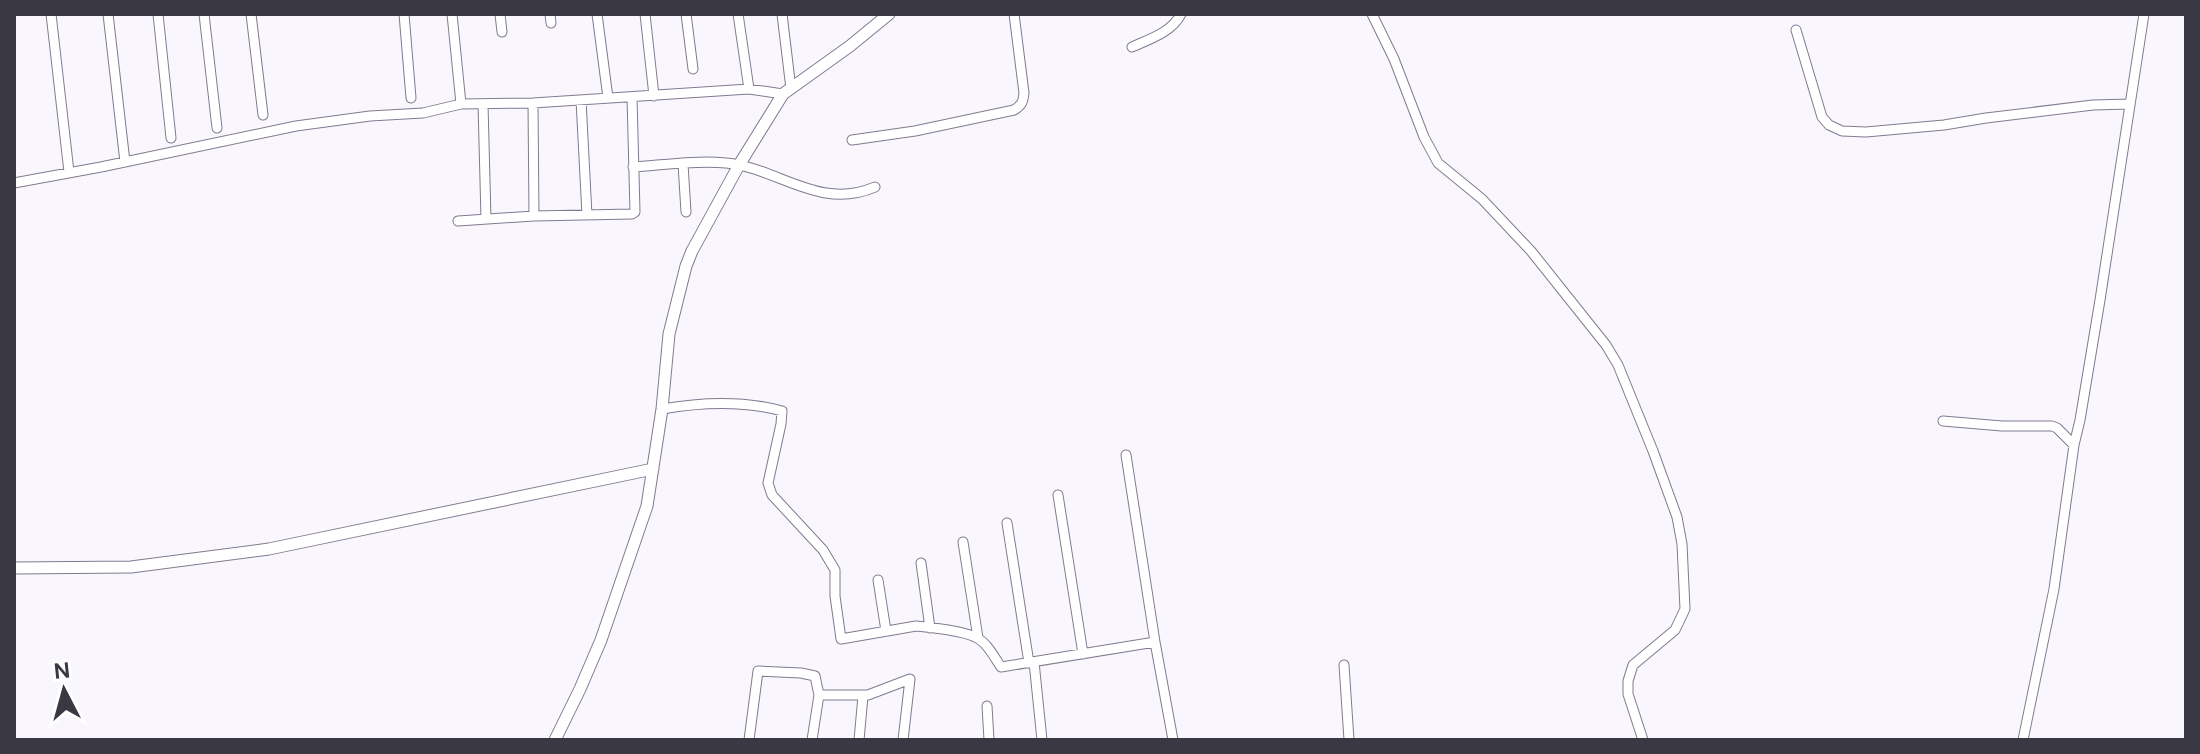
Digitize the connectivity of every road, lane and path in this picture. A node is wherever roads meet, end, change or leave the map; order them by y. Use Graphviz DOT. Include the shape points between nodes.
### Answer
graph roads {
  1 [pos="51,14"];
  2 [pos="108,14"];
  3 [pos="158,14"];
  4 [pos="204,14"];
  5 [pos="251,14"];
  6 [pos="404,14"];
  7 [pos="452,14"];
  8 [pos="500,14"];
  9 [pos="597,14"];
  10 [pos="645,14"];
  11 [pos="686,14"];
  12 [pos="738,14"];
  13 [pos="782,14"];
  14 [pos="889,14"];
  15 [pos="1014,14"];
  16 [pos="1181,14"];
  17 [pos="1372,14"];
  18 [pos="2144,14"];
  19 [pos="1796,30"];
  20 [pos="502,32"];
  21 [pos="1132,47"];
  22 [pos="693,69"];
  23 [pos="749,89"];
  24 [pos="787,91"];
  25 [pos="654,96"];
  26 [pos="632,97"];
  27 [pos="411,98"];
  28 [pos="608,98"];
  29 [pos="581,100"];
  30 [pos="533,103"];
  31 [pos="461,104"];
  32 [pos="483,104"];
  33 [pos="2130,104"];
  34 [pos="263,115"];
  35 [pos="217,128"];
  36 [pos="171,138"];
  37 [pos="852,140"];
  38 [pos="125,162"];
  39 [pos="683,164"];
  40 [pos="739,165"];
  41 [pos="633,167"];
  42 [pos="69,172"];
  43 [pos="14,183"];
  44 [pos="875,187"];
  45 [pos="686,212"];
  46 [pos="587,215"];
  47 [pos="534,216"];
  48 [pos="486,219"];
  49 [pos="458,221"];
  50 [pos="662,409"];
  51 [pos="1943,421"];
  52 [pos="2074,445"];
  53 [pos="1126,455"];
  54 [pos="653,469"];
  55 [pos="1058,495"];
  56 [pos="1007,523"];
  57 [pos="963,542"];
  58 [pos="921,563"];
  59 [pos="14,568"];
  60 [pos="878,580"];
  61 [pos="930,628"];
  62 [pos="886,631"];
  63 [pos="978,638"];
  64 [pos="1155,642"];
  65 [pos="1083,654"];
  66 [pos="1032,662"];
  67 [pos="1344,665"];
  68 [pos="819,695"];
  69 [pos="863,696"];
  70 [pos="987,706"];
  71 [pos="555,740"];
  72 [pos="749,740"];
  73 [pos="812,740"];
  74 [pos="859,740"];
  75 [pos="903,740"];
  76 [pos="989,740"];
  77 [pos="1042,740"];
  78 [pos="1173,740"];
  79 [pos="1349,740"];
  80 [pos="1643,740"];
  81 [pos="2023,740"];
  1 -- 42 [label="street"];
  2 -- 38 [label="street"];
  3 -- 36 [label="street"];
  4 -- 35 [label="street"];
  5 -- 34 [label="street"];
  6 -- 27 [label="street"];
  7 -- 31 [label="street"];
  8 -- 20 [label="street"];
  9 -- 28 [label="street"];
  10 -- 25 [label="street"];
  11 -- 22 [label="street"];
  12 -- 23 [label="street"];
  13 -- 24 [label="street"];
  14 -- 24 [label="street"];
  15 -- 37 [label="street" via="1024,93 1019,107"];
  16 -- 21 [label="street" via="1168,30"];
  17 -- 80 [label="street" via="1438,163 1482,199 1531,251 1606,345 1653,451 1677,517 1685,609 1675,630 1633,665 1628,694"];
  18 -- 33 [label="street"];
  19 -- 33 [label="street" via="1822,117 1842,131 1901,130"];
  23 -- 24 [label="street"];
  23 -- 25 [label="street"];
  24 -- 40 [label="street"];
  25 -- 26 [label="street"];
  26 -- 28 [label="street"];
  26 -- 41 [label="street"];
  28 -- 29 [label="street"];
  29 -- 30 [label="street"];
  29 -- 46 [label="street"];
  30 -- 32 [label="street"];
  30 -- 47 [label="street"];
  31 -- 32 [label="street"];
  31 -- 38 [label="street" via="296,126"];
  32 -- 48 [label="street"];
  33 -- 52 [label="street"];
  38 -- 42 [label="street"];
  39 -- 40 [label="street"];
  39 -- 41 [label="street"];
  39 -- 45 [label="street"];
  40 -- 44 [label="street" via="826,194"];
  40 -- 50 [label="street" via="686,266 669,334"];
  41 -- 46 [label="street" via="635,212"];
  42 -- 43 [label="street"];
  46 -- 47 [label="street"];
  47 -- 48 [label="street"];
  48 -- 49 [label="street"];
  50 -- 54 [label="street"];
  50 -- 62 [label="street" via="729,402 782,411 768,483 772,495 835,570 841,639"];
  51 -- 52 [label="street" via="2052,426"];
  52 -- 81 [label="street" via="2054,589"];
  53 -- 64 [label="street"];
  54 -- 59 [label="street" via="269,549 131,567"];
  54 -- 71 [label="street" via="637,540 601,640"];
  55 -- 65 [label="street"];
  56 -- 66 [label="street"];
  57 -- 63 [label="street"];
  58 -- 61 [label="street"];
  60 -- 62 [label="street"];
  61 -- 62 [label="street"];
  61 -- 63 [label="street"];
  63 -- 66 [label="street" via="1001,667"];
  64 -- 65 [label="street"];
  64 -- 78 [label="street"];
  65 -- 66 [label="street"];
  66 -- 77 [label="street"];
  67 -- 79 [label="street"];
  68 -- 69 [label="street"];
  68 -- 72 [label="street" via="815,676 758,671"];
  68 -- 73 [label="street"];
  69 -- 74 [label="street"];
  69 -- 75 [label="street" via="910,679"];
  70 -- 76 [label="street"];
}
